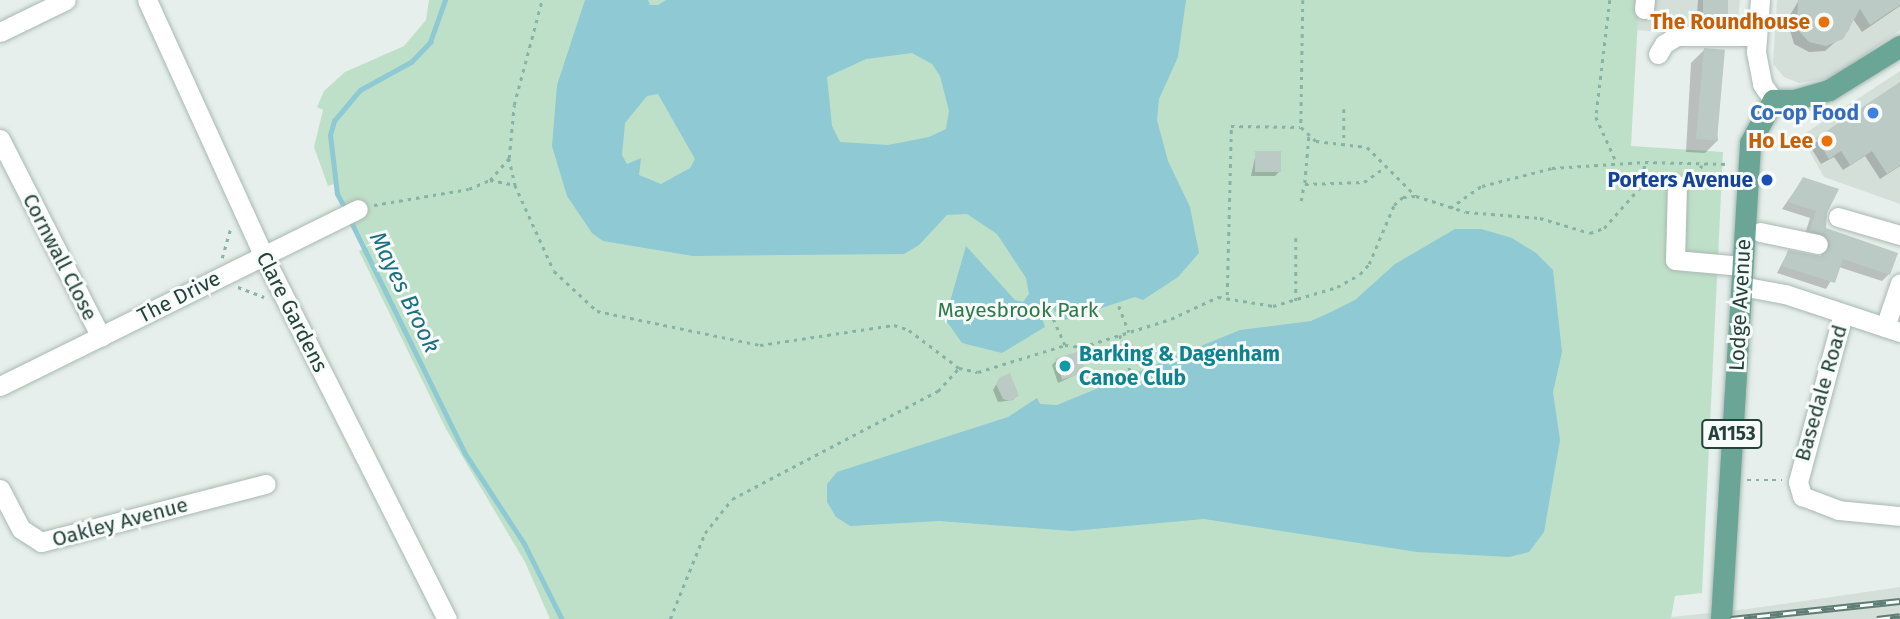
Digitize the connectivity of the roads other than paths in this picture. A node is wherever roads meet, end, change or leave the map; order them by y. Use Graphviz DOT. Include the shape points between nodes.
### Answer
graph roads {
  1 [pos="66,0"];
  2 [pos="147,0"];
  3 [pos="1760,0"];
  4 [pos="0,32"];
  5 [pos="1757,36"];
  6 [pos="1900,46"];
  7 [pos="1658,54"];
  8 [pos="1773,100"];
  9 [pos="1,139"];
  10 [pos="1677,185"];
  11 [pos="358,209"];
  12 [pos="1838,217"];
  13 [pos="1760,232"];
  14 [pos="1900,235"];
  15 [pos="1818,244"];
  16 [pos="263,256"];
  17 [pos="1741,276"];
  18 [pos="1900,284"];
  19 [pos="1843,314"];
  20 [pos="1892,330"];
  21 [pos="101,337"];
  22 [pos="0,386"];
  23 [pos="266,484"];
  24 [pos="0,489"];
  25 [pos="1900,516"];
  26 [pos="447,619"];
  27 [pos="1721,619"];
  1 -- 4 [label="street"];
  2 -- 16 [label="street, Clare Gardens"];
  3 -- 5 [label="street"];
  5 -- 7 [label="street" via="1677,36"];
  5 -- 8 [label="street" via="1762,84"];
  6 -- 8 [label="main road" via="1829,90 1794,100"];
  8 -- 17 [label="main road, Lodge Avenue / A1153" via="1750,143"];
  9 -- 21 [label="street, Cornwall Close"];
  10 -- 17 [label="street" via="1675,260"];
  11 -- 16 [label="street, The Drive"];
  12 -- 14 [label="street"];
  13 -- 15 [label="street"];
  16 -- 21 [label="street, The Drive"];
  16 -- 26 [label="street, Clare Gardens"];
  17 -- 19 [label="street"];
  17 -- 27 [label="main road, Lodge Avenue / A1153"];
  18 -- 20 [label="street"];
  19 -- 20 [label="street"];
  19 -- 25 [label="street, Basedale Road" via="1800,464 1800,489 1802,496 1838,510"];
  21 -- 22 [label="street, The Drive"];
  23 -- 24 [label="street, Oakley Avenue" via="41,542 21,529"];
}
